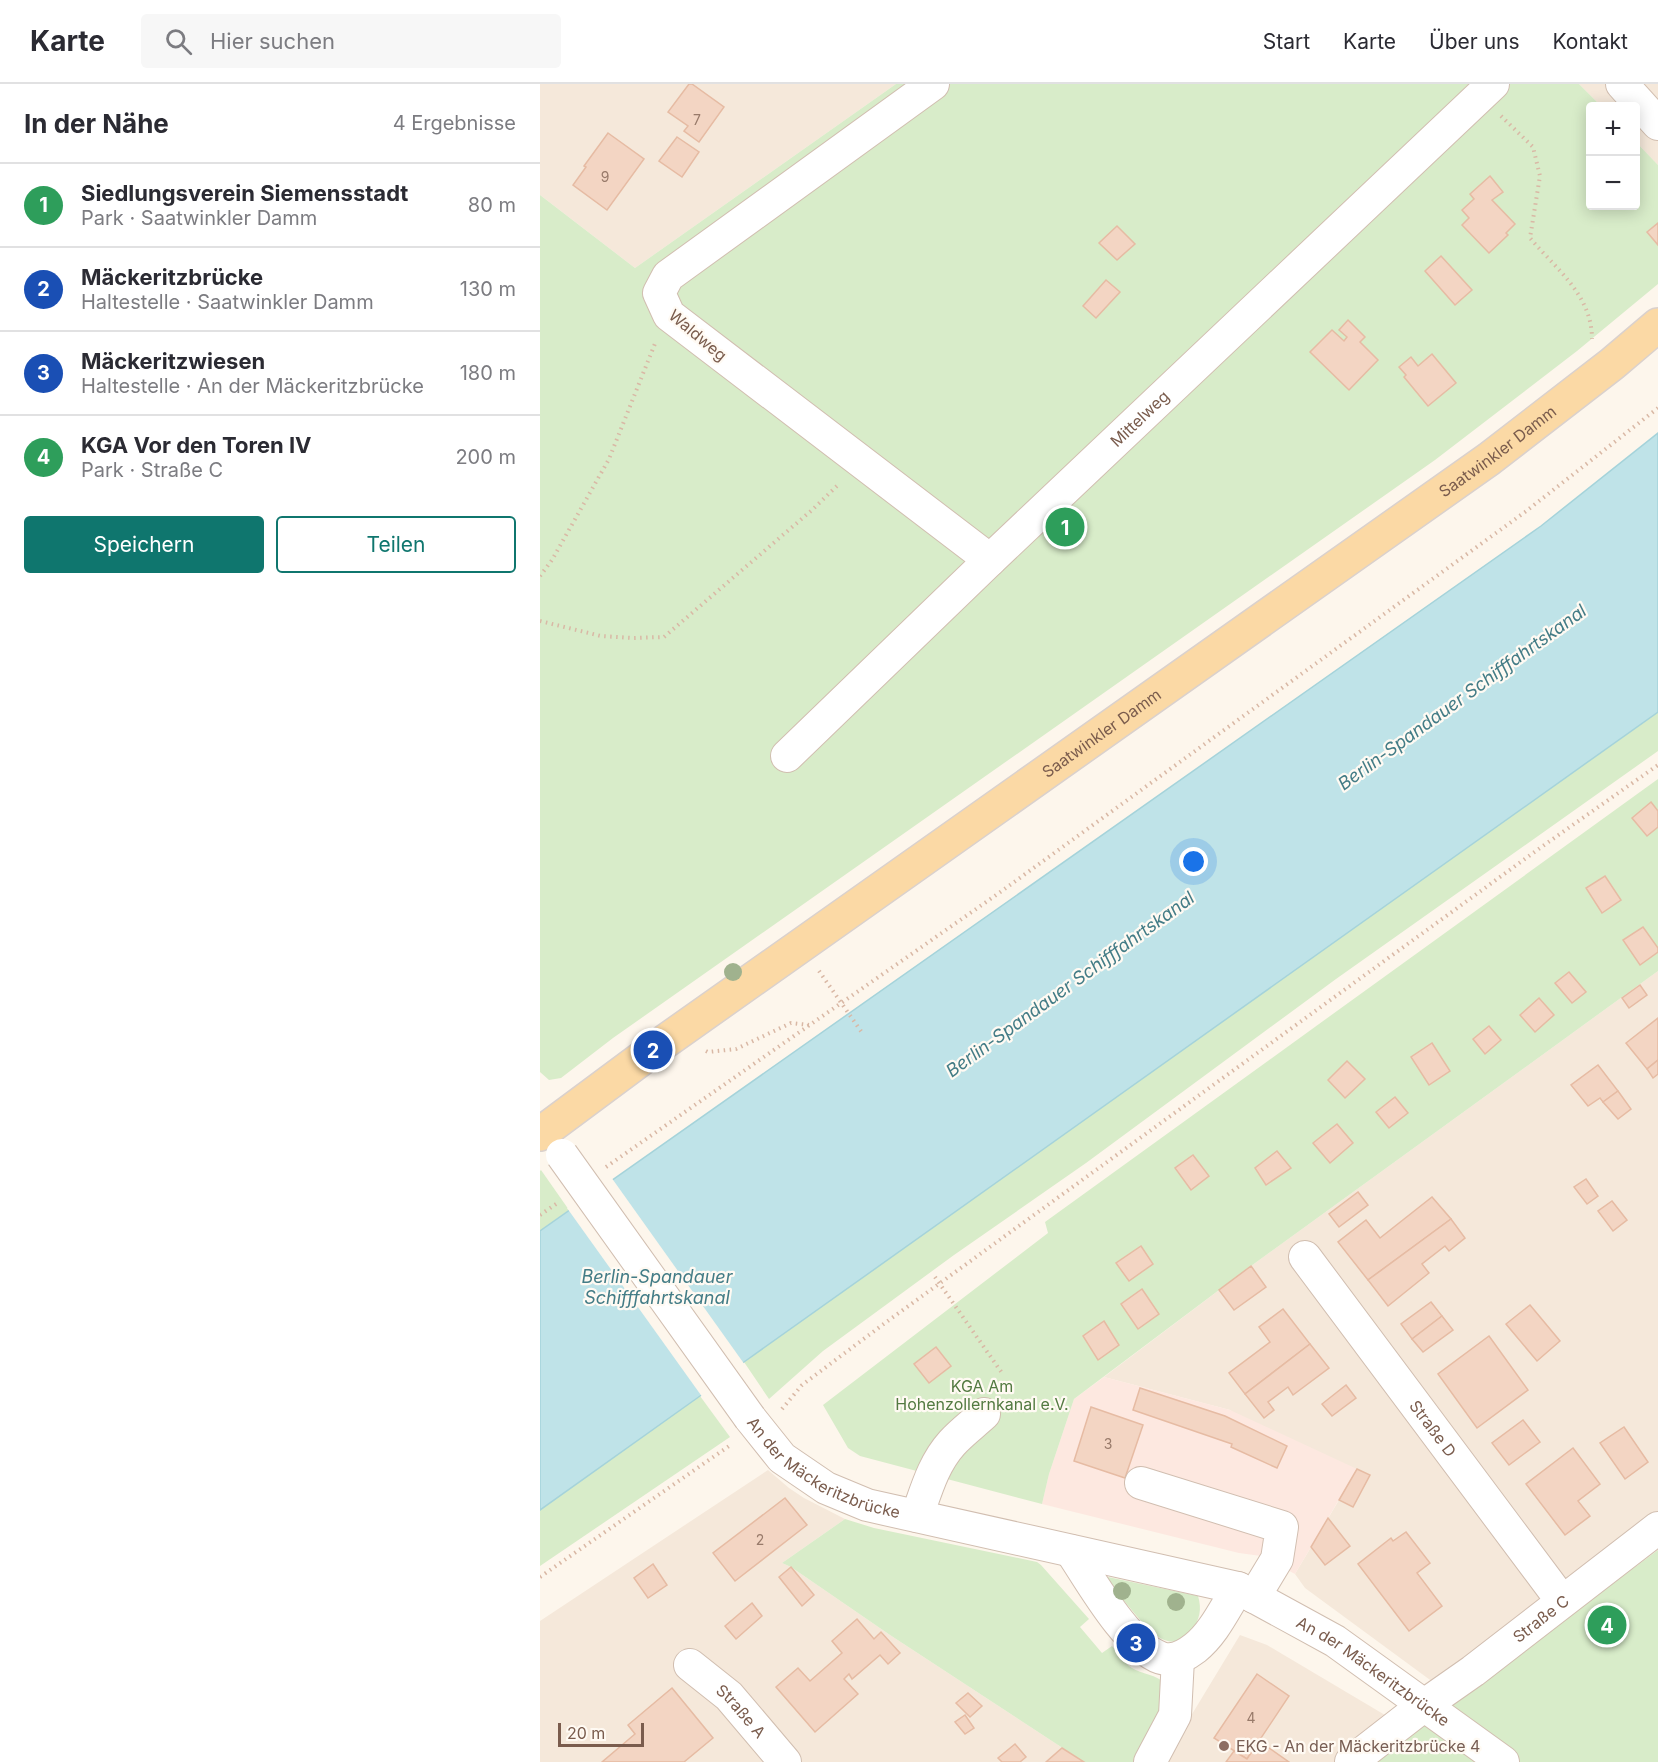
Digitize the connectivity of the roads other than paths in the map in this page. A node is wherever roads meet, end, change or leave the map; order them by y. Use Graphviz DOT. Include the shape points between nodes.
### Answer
graph roads {
  1 [pos="933,84"];
  2 [pos="1622,84"];
  3 [pos="1487,90"];
  4 [pos="1658,124"];
  5 [pos="1658,325"];
  6 [pos="990,560"];
  7 [pos="788,756"];
  8 [pos="547,1136"];
  9 [pos="1305,1257"];
  10 [pos="984,1414"];
  11 [pos="1141,1483"];
  12 [pos="917,1516"];
  13 [pos="1658,1527"];
  14 [pos="1071,1551"];
  15 [pos="1246,1593"];
  16 [pos="1562,1601"];
  17 [pos="1178,1659"];
  18 [pos="690,1665"];
  19 [pos="1423,1706"];
  20 [pos="786,1762"];
  21 [pos="1150,1762"];
  22 [pos="1351,1762"];
  23 [pos="1503,1762"];
  1 -- 6 [label="street, Waldweg" via="668,276 659,293 669,315"];
  2 -- 4 [label="street"];
  3 -- 6 [label="street, Mittelweg"];
  5 -- 8 [label="main road, Saatwinkler Damm" via="1489,459 661,1044"];
  6 -- 7 [label="street, Mittelweg"];
  8 -- 12 [label="street, An der Mäckeritzbrücke, bridge" via="749,1427 782,1458 826,1488 867,1505"];
  9 -- 16 [label="street, Straße D"];
  10 -- 12 [label="street" via="952,1443 938,1462"];
  11 -- 15 [label="street" via="1282,1527 1277,1559"];
  12 -- 14 [label="street, An der Mäckeritzbrücke"];
  13 -- 16 [label="street, Straße C"];
  14 -- 15 [label="street, An der Mäckeritzbrücke"];
  14 -- 17 [label="street" via="1136,1643 1162,1658"];
  15 -- 17 [label="street" via="1196,1647"];
  15 -- 19 [label="street, An der Mäckeritzbrücke" via="1335,1641"];
  16 -- 19 [label="street, Straße C"];
  17 -- 21 [label="street" via="1175,1715"];
  18 -- 20 [label="street, Straße A" via="729,1696"];
  19 -- 22 [label="street, Straße C"];
  19 -- 23 [label="street, An der Mäckeritzbrücke"];
}
